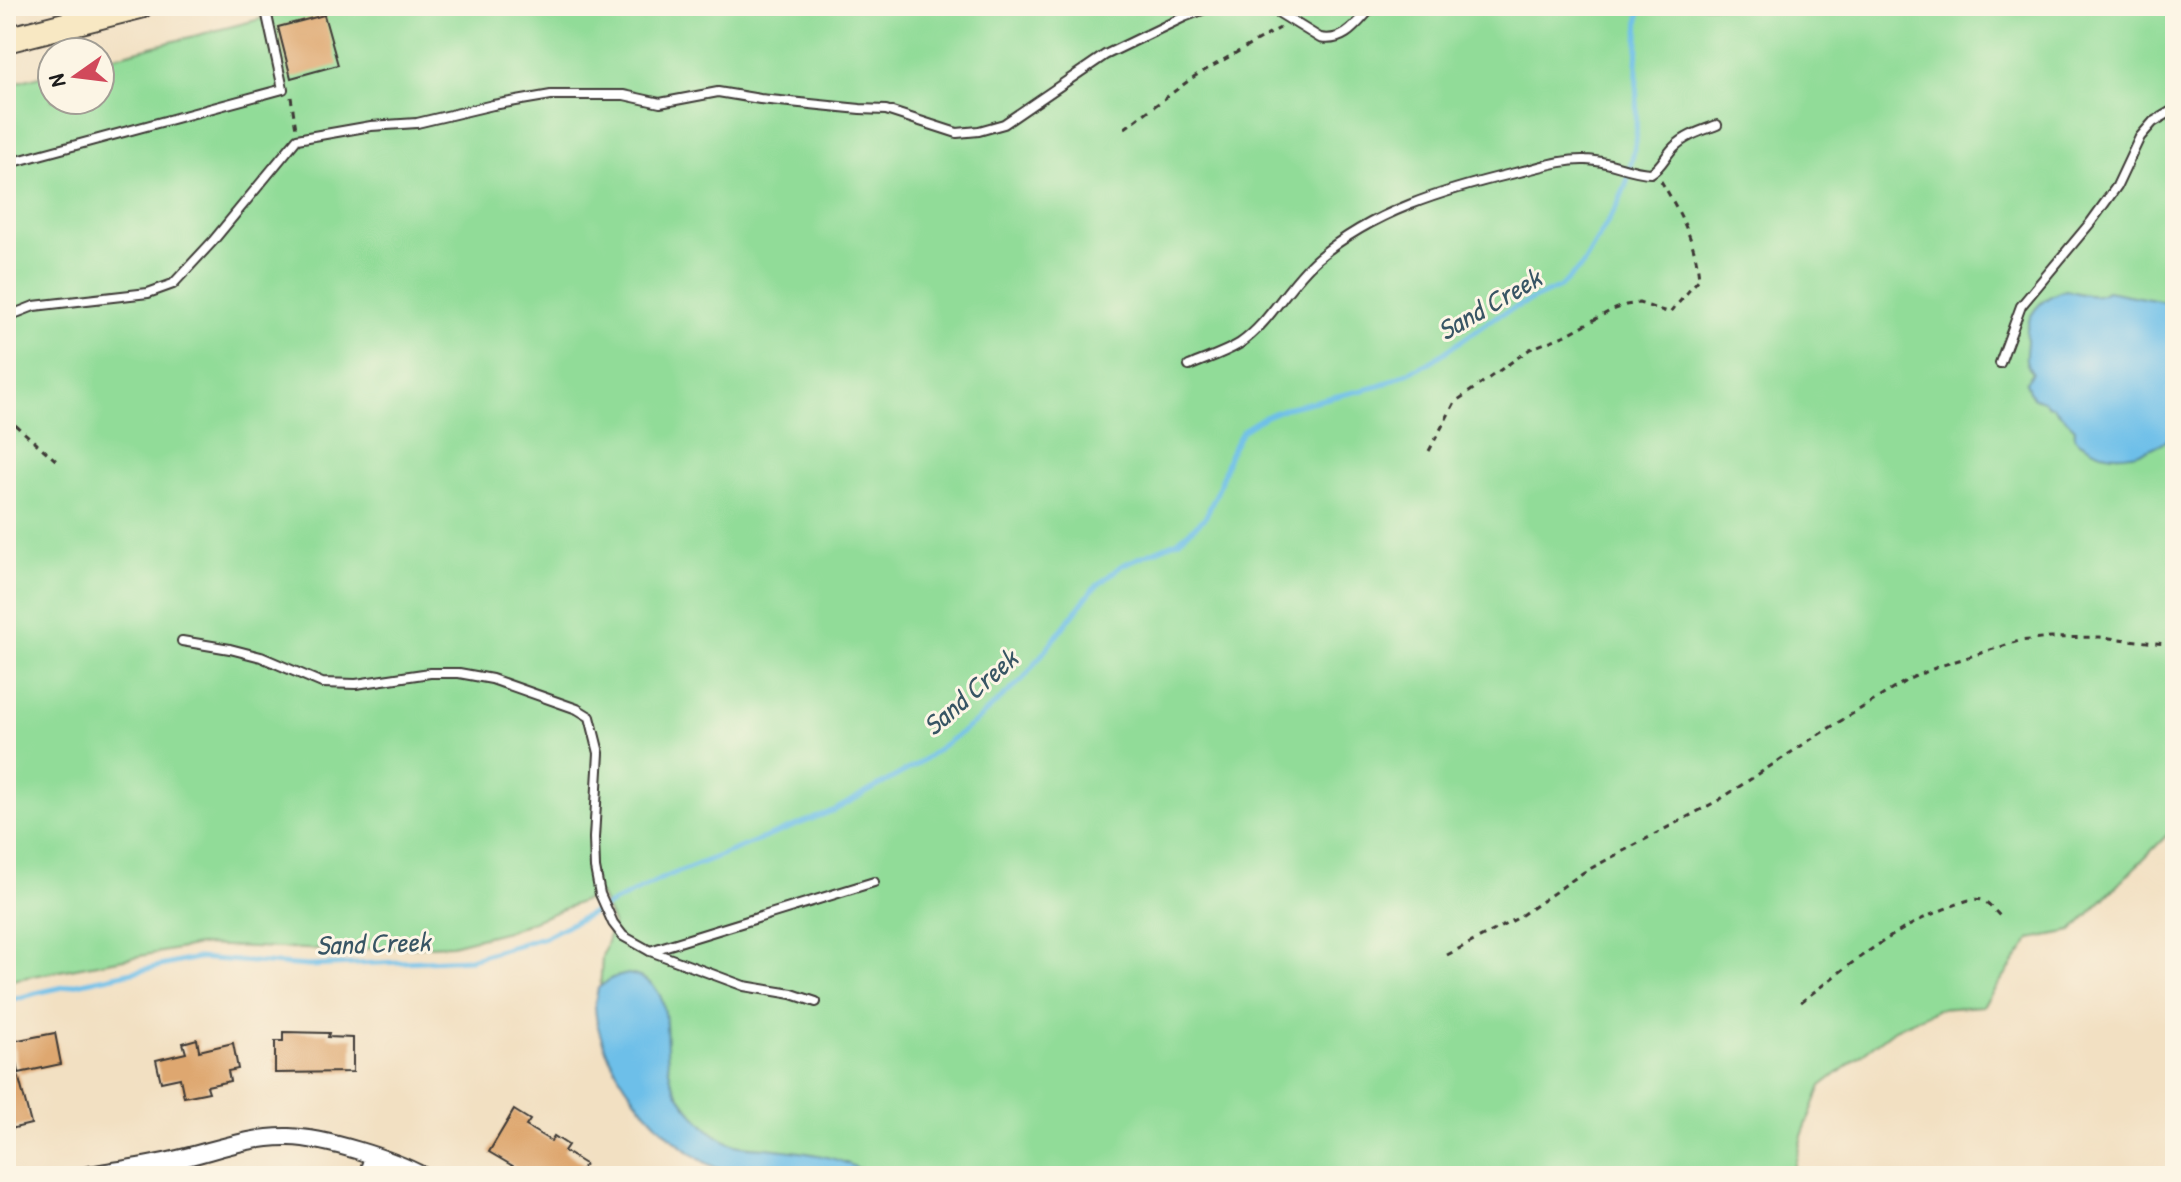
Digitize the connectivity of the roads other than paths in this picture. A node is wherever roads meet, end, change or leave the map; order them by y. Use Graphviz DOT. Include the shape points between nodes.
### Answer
graph roads {
  1 [pos="140,6"];
  2 [pos="265,6"];
  3 [pos="1213,6"];
  4 [pos="1268,6"];
  5 [pos="1373,6"];
  6 [pos="6,40"];
  7 [pos="2175,109"];
  8 [pos="1717,125"];
  9 [pos="6,164"];
  10 [pos="6,317"];
  11 [pos="2000,363"];
  12 [pos="1189,366"];
  13 [pos="182,641"];
  14 [pos="874,882"];
  15 [pos="650,951"];
  16 [pos="816,1002"];
  17 [pos="373,1157"];
  18 [pos="84,1176"];
  19 [pos="367,1176"];
  20 [pos="423,1176"];
  1 -- 6 [label="main road"];
  2 -- 9 [label="lane" via="283,89"];
  3 -- 10 [label="lane" via="1105,55 1004,124 979,131 957,133 886,110 718,92 660,103 624,95 551,95 417,123 297,139 173,284 148,293 34,306"];
  4 -- 5 [label="lane" via="1329,40 1348,33"];
  7 -- 11 [label="lane" via="2140,137 2117,186 2021,306"];
  8 -- 12 [label="lane" via="1685,137 1652,172 1565,161 1467,185 1387,213 1340,239 1239,344"];
  13 -- 15 [label="lane" via="261,657 322,683 389,681 430,673 481,677 590,717 599,753 594,838 600,894 623,936"];
  14 -- 15 [label="lane"];
  15 -- 16 [label="lane" via="744,986"];
  17 -- 18 [label="street" via="287,1137 237,1142 171,1161"];
  17 -- 19 [label="street"];
  17 -- 20 [label="street"];
}
